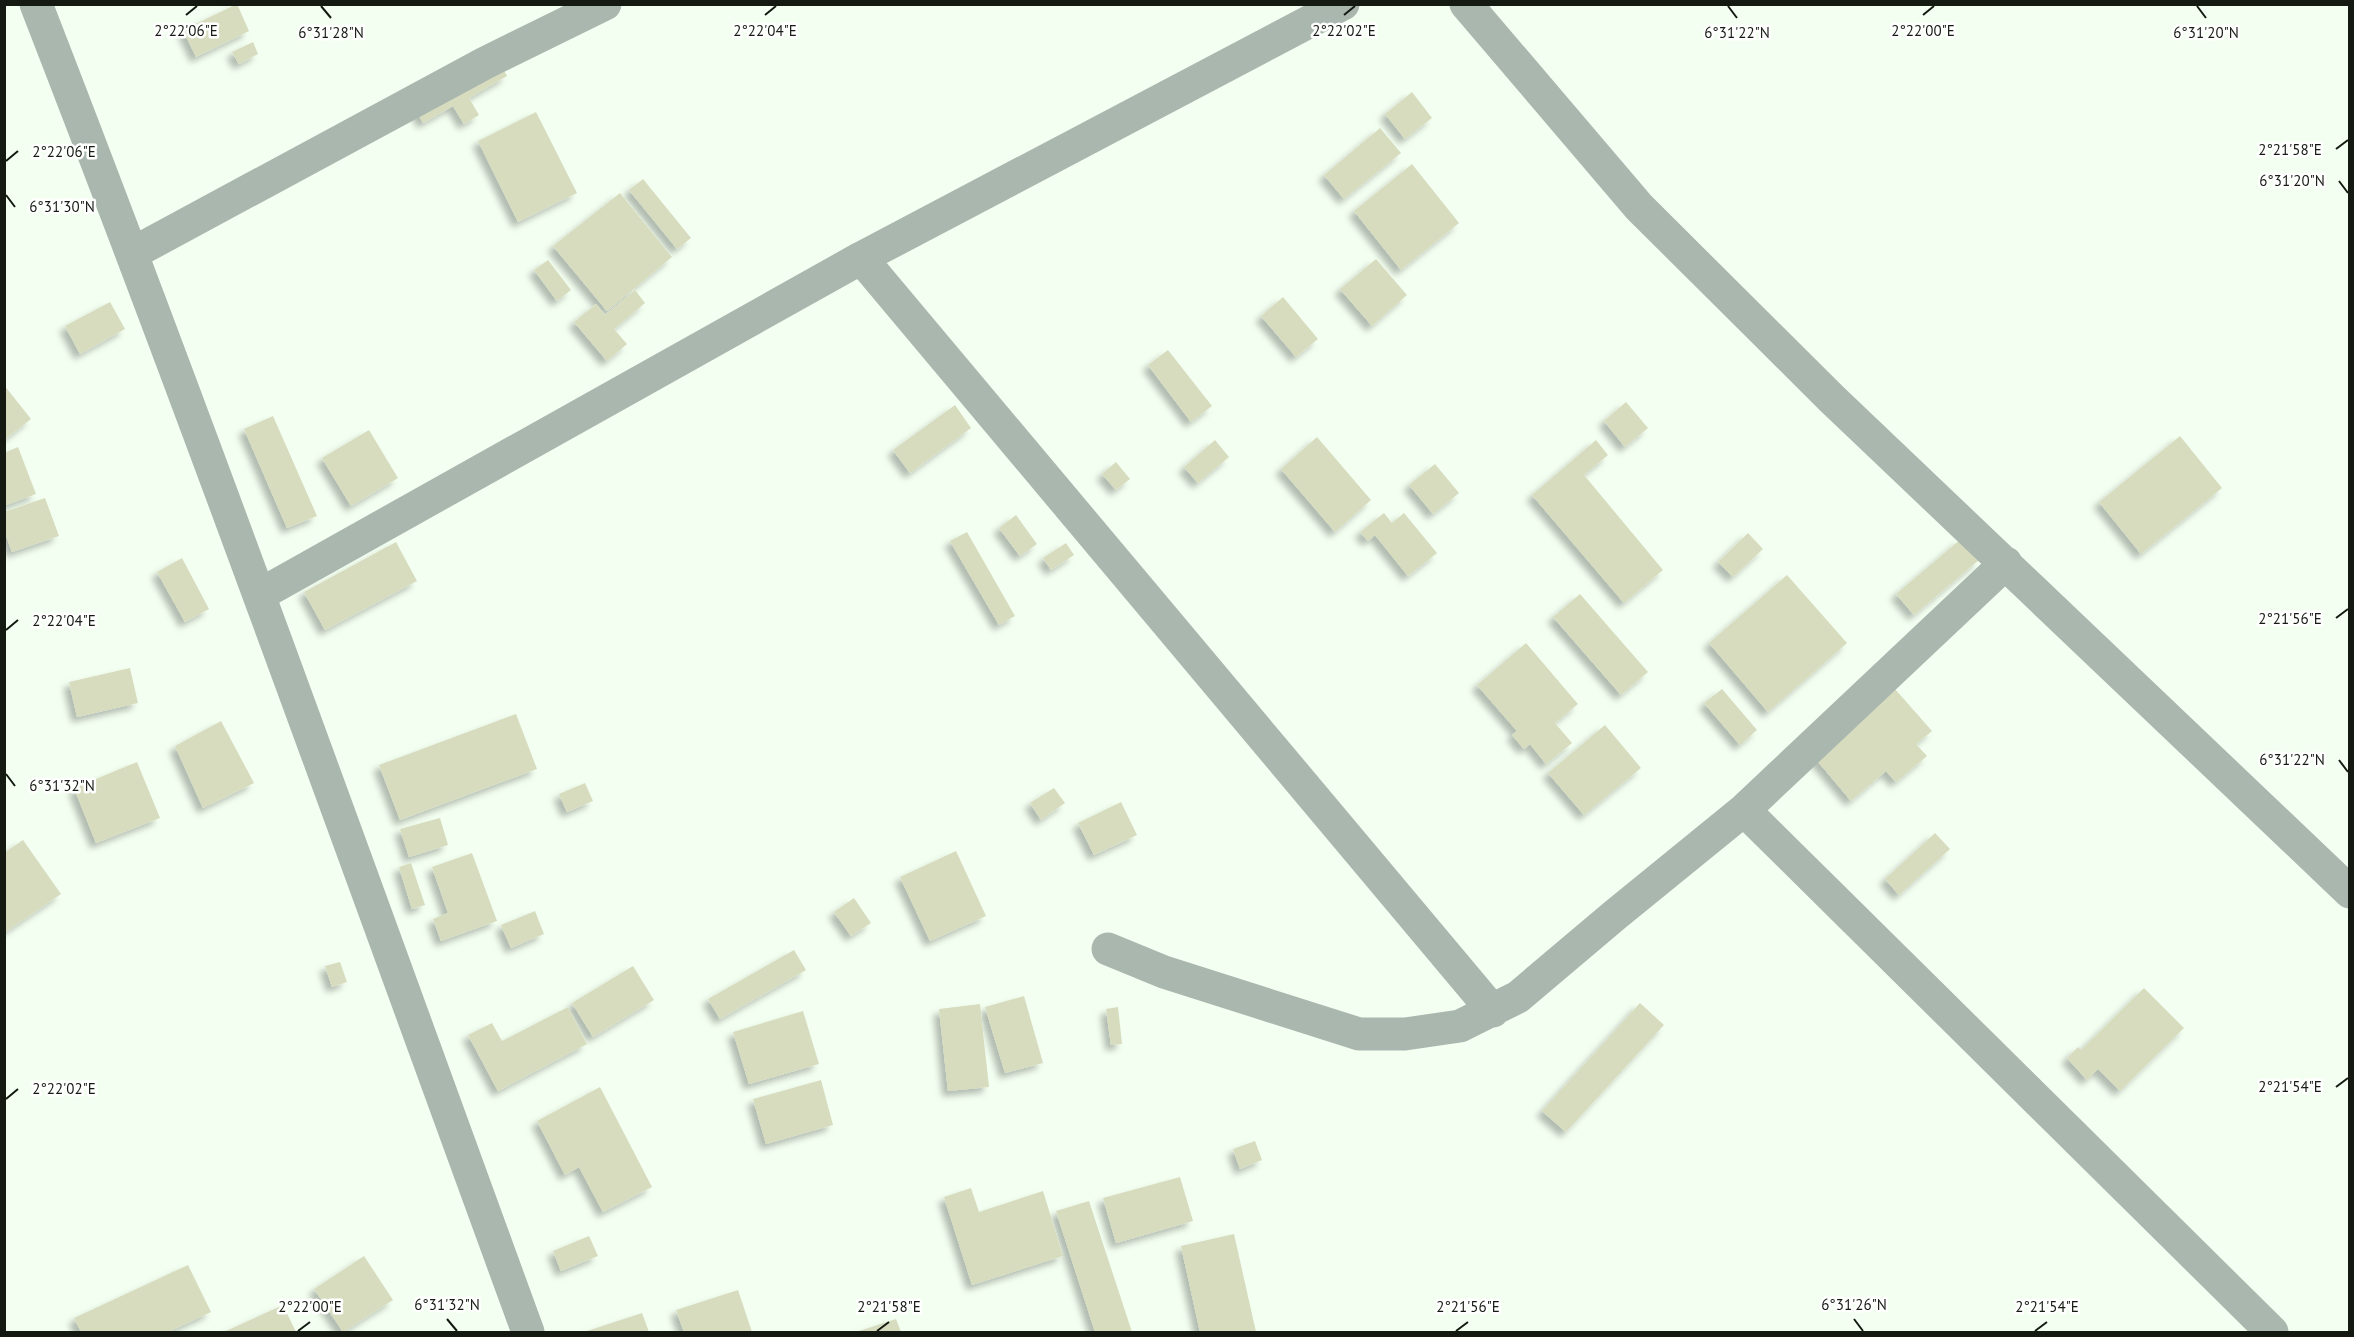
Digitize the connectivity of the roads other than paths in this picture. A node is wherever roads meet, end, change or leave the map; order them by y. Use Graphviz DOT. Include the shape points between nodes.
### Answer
graph roads {
  1 [pos="36,4"];
  2 [pos="605,4"];
  3 [pos="1343,4"];
  4 [pos="1466,4"];
  5 [pos="133,253"];
  6 [pos="861,258"];
  7 [pos="2006,563"];
  8 [pos="259,595"];
  9 [pos="1744,810"];
  10 [pos="2349,892"];
  11 [pos="1108,950"];
  12 [pos="1493,1011"];
  13 [pos="528,1332"];
  14 [pos="2272,1332"];
  1 -- 5 [label="street"];
  2 -- 5 [label="street" via="485,63"];
  3 -- 6 [label="street"];
  4 -- 7 [label="street" via="1639,207 1832,399"];
  5 -- 8 [label="street"];
  6 -- 8 [label="street"];
  6 -- 12 [label="street"];
  7 -- 9 [label="street"];
  7 -- 10 [label="street"];
  8 -- 13 [label="street"];
  9 -- 12 [label="street" via="1518,997"];
  9 -- 14 [label="street"];
  11 -- 12 [label="street" via="1193,982 1359,1034 1405,1034 1460,1026"];
}
